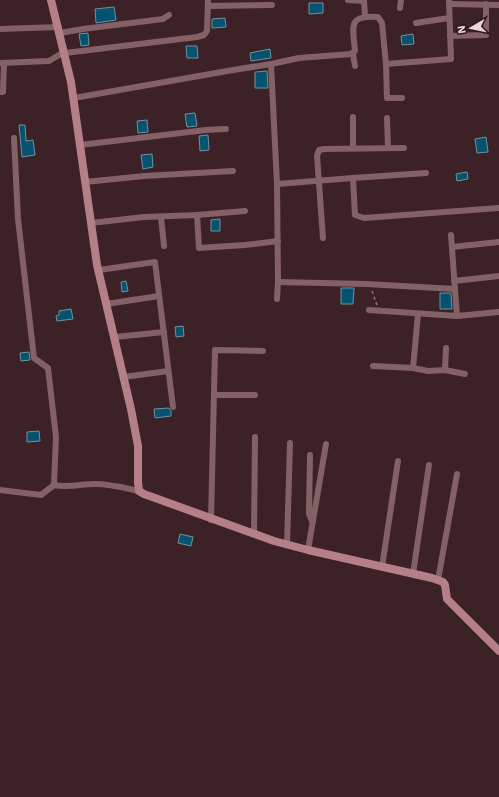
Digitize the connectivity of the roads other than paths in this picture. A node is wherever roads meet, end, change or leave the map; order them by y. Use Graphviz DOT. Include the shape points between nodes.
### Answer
graph roads {
  1 [pos="51,0"];
  2 [pos="348,0"];
  3 [pos="364,0"];
  4 [pos="400,0"];
  5 [pos="449,2"];
  6 [pos="208,3"];
  7 [pos="486,4"];
  8 [pos="272,5"];
  9 [pos="499,5"];
  10 [pos="400,8"];
  11 [pos="169,15"];
  12 [pos="365,16"];
  13 [pos="449,18"];
  14 [pos="416,23"];
  15 [pos="0,29"];
  16 [pos="59,30"];
  17 [pos="450,36"];
  18 [pos="65,53"];
  19 [pos="353,54"];
  20 [pos="2,63"];
  21 [pos="271,64"];
  22 [pos="386,64"];
  23 [pos="354,66"];
  24 [pos="0,92"];
  25 [pos="74,98"];
  26 [pos="402,98"];
  27 [pos="353,117"];
  28 [pos="387,118"];
  29 [pos="226,129"];
  30 [pos="14,138"];
  31 [pos="80,145"];
  32 [pos="353,148"];
  33 [pos="388,148"];
  34 [pos="404,148"];
  35 [pos="233,171"];
  36 [pos="426,173"];
  37 [pos="353,178"];
  38 [pos="318,180"];
  39 [pos="85,182"];
  40 [pos="277,184"];
  41 [pos="499,208"];
  42 [pos="245,211"];
  43 [pos="197,215"];
  44 [pos="161,217"];
  45 [pos="91,223"];
  46 [pos="451,235"];
  47 [pos="322,238"];
  48 [pos="278,241"];
  49 [pos="499,242"];
  50 [pos="164,246"];
  51 [pos="452,247"];
  52 [pos="99,270"];
  53 [pos="499,276"];
  54 [pos="454,281"];
  55 [pos="278,282"];
  56 [pos="455,289"];
  57 [pos="159,296"];
  58 [pos="277,299"];
  59 [pos="106,304"];
  60 [pos="369,310"];
  61 [pos="499,312"];
  62 [pos="418,314"];
  63 [pos="457,316"];
  64 [pos="164,332"];
  65 [pos="115,337"];
  66 [pos="446,348"];
  67 [pos="263,351"];
  68 [pos="373,366"];
  69 [pos="414,368"];
  70 [pos="445,370"];
  71 [pos="168,371"];
  72 [pos="466,374"];
  73 [pos="124,377"];
  74 [pos="214,395"];
  75 [pos="255,395"];
  76 [pos="172,407"];
  77 [pos="256,437"];
  78 [pos="290,443"];
  79 [pos="326,444"];
  80 [pos="310,455"];
  81 [pos="398,461"];
  82 [pos="429,465"];
  83 [pos="457,474"];
  84 [pos="54,485"];
  85 [pos="0,490"];
  86 [pos="139,491"];
  87 [pos="211,520"];
  88 [pos="313,522"];
  89 [pos="254,534"];
  90 [pos="287,545"];
  91 [pos="308,550"];
  92 [pos="382,567"];
  93 [pos="413,574"];
  94 [pos="438,580"];
  95 [pos="499,651"];
  1 -- 16 [label="street"];
  2 -- 3 [label="street"];
  3 -- 12 [label="street"];
  4 -- 10 [label="street"];
  5 -- 7 [label="street"];
  5 -- 13 [label="street"];
  6 -- 8 [label="street"];
  6 -- 18 [label="street" via="207,31 204,35"];
  7 -- 9 [label="street"];
  7 -- 17 [label="street" via="486,35"];
  11 -- 16 [label="street" via="163,19"];
  12 -- 19 [label="street" via="357,19 354,24"];
  12 -- 22 [label="street" via="378,17 382,23"];
  13 -- 14 [label="street"];
  13 -- 17 [label="street"];
  15 -- 16 [label="street"];
  16 -- 18 [label="street"];
  17 -- 22 [label="street" via="451,59"];
  18 -- 20 [label="street" via="50,61"];
  18 -- 25 [label="street"];
  19 -- 21 [label="street" via="299,58"];
  19 -- 23 [label="street"];
  20 -- 24 [label="street" via="3,92"];
  21 -- 25 [label="street"];
  21 -- 40 [label="street"];
  22 -- 26 [label="street" via="387,98"];
  25 -- 31 [label="street"];
  27 -- 32 [label="street"];
  28 -- 33 [label="street"];
  29 -- 31 [label="street"];
  30 -- 84 [label="street" via="18,218 34,358 48,368 56,437"];
  31 -- 39 [label="street"];
  32 -- 33 [label="street"];
  32 -- 38 [label="street" via="319,150"];
  33 -- 34 [label="street"];
  35 -- 39 [label="street"];
  36 -- 37 [label="street"];
  37 -- 38 [label="street"];
  37 -- 41 [label="street" via="355,215 364,218"];
  38 -- 40 [label="street"];
  38 -- 47 [label="street"];
  39 -- 45 [label="street"];
  40 -- 48 [label="street"];
  42 -- 43 [label="street"];
  43 -- 44 [label="street"];
  43 -- 48 [label="street" via="198,248 245,246"];
  44 -- 45 [label="street"];
  44 -- 50 [label="street"];
  45 -- 52 [label="street"];
  46 -- 51 [label="street"];
  48 -- 55 [label="street"];
  49 -- 51 [label="street"];
  51 -- 54 [label="street"];
  52 -- 57 [label="street" via="154,262"];
  52 -- 59 [label="street"];
  53 -- 54 [label="street"];
  54 -- 56 [label="street"];
  55 -- 56 [label="street"];
  55 -- 58 [label="street"];
  56 -- 63 [label="street"];
  57 -- 59 [label="street"];
  57 -- 64 [label="street"];
  59 -- 65 [label="street"];
  60 -- 62 [label="street"];
  61 -- 63 [label="street"];
  62 -- 63 [label="street"];
  62 -- 69 [label="street"];
  64 -- 65 [label="street"];
  64 -- 71 [label="street"];
  65 -- 73 [label="street"];
  66 -- 70 [label="street"];
  67 -- 74 [label="street" via="215,350"];
  68 -- 69 [label="street"];
  69 -- 70 [label="street" via="428,371"];
  70 -- 72 [label="street"];
  71 -- 73 [label="street"];
  71 -- 76 [label="street"];
  73 -- 86 [label="street" via="138,446"];
  74 -- 75 [label="street"];
  74 -- 87 [label="street"];
  77 -- 89 [label="street"];
  78 -- 90 [label="street"];
  79 -- 88 [label="street"];
  80 -- 88 [label="street" via="309,514"];
  81 -- 92 [label="street"];
  82 -- 93 [label="street"];
  83 -- 94 [label="street"];
  84 -- 85 [label="street" via="41,495"];
  84 -- 86 [label="street" via="104,484"];
  86 -- 87 [label="street"];
  87 -- 89 [label="street"];
  88 -- 91 [label="street"];
  89 -- 90 [label="street"];
  90 -- 91 [label="street"];
  91 -- 92 [label="street"];
  92 -- 93 [label="street"];
  93 -- 94 [label="street"];
  94 -- 95 [label="street" via="445,585 447,599"];
}
